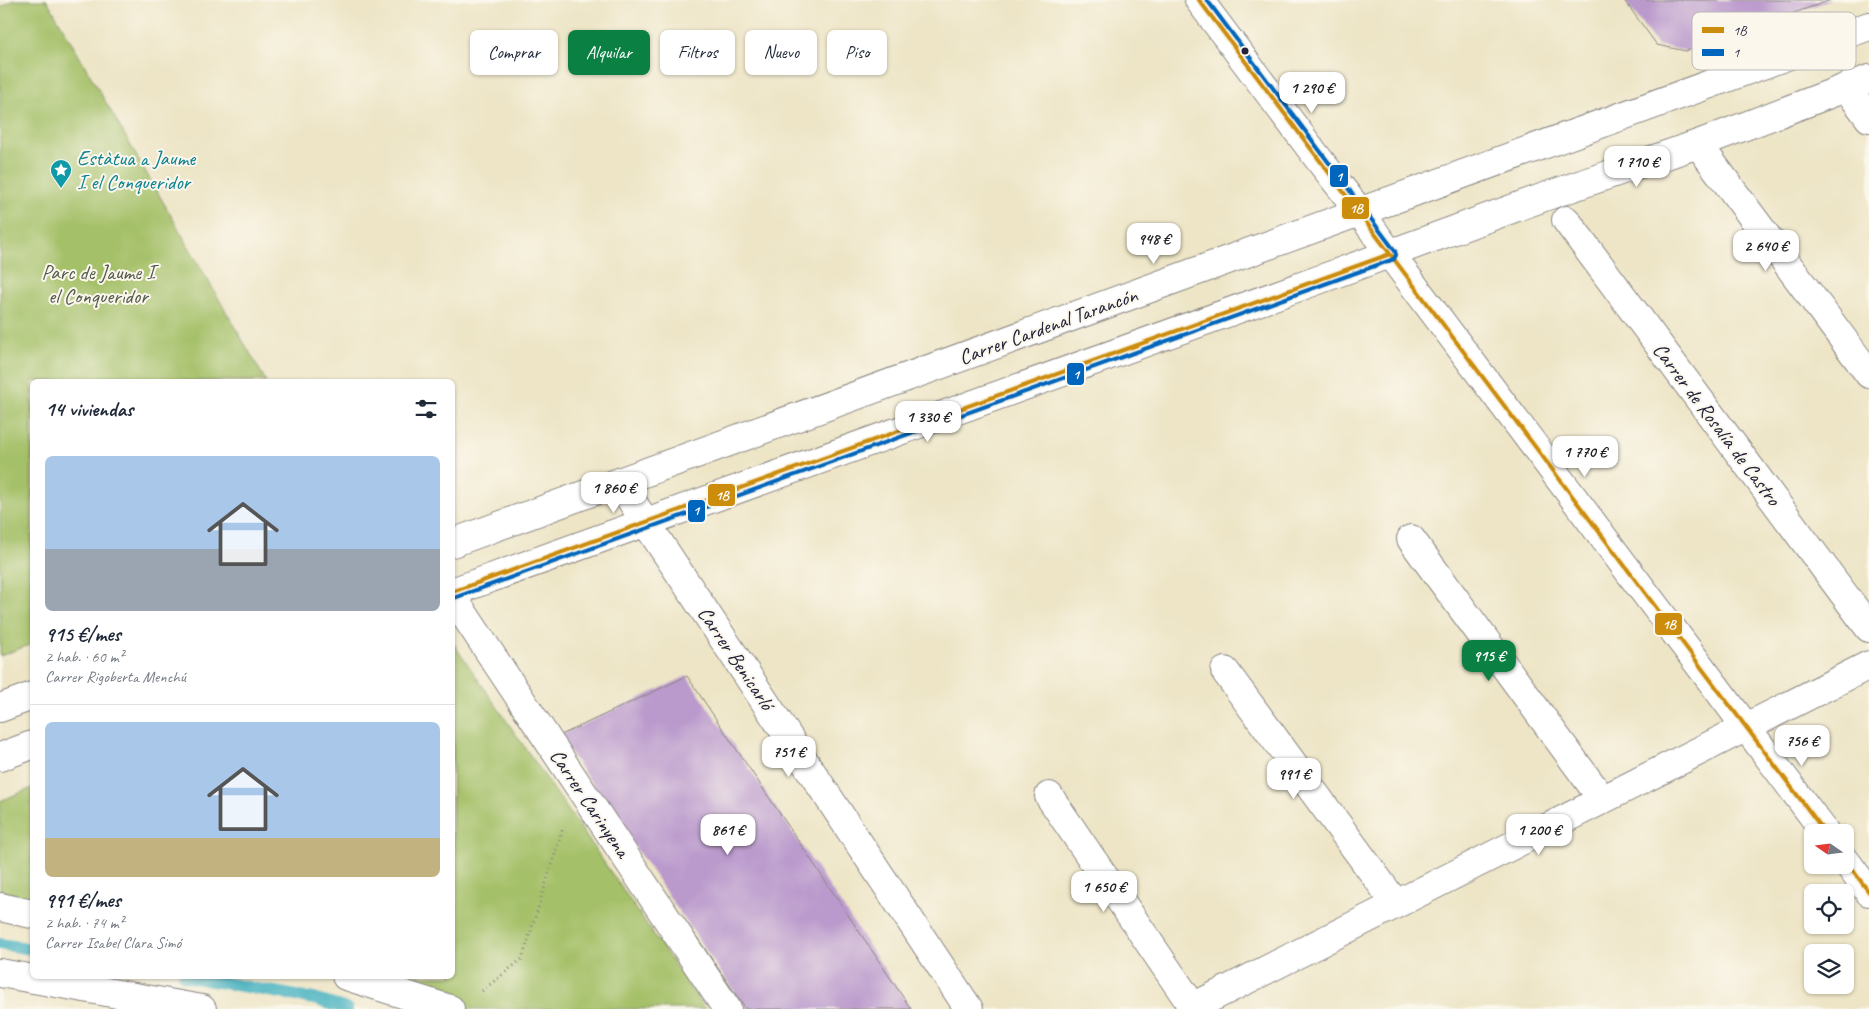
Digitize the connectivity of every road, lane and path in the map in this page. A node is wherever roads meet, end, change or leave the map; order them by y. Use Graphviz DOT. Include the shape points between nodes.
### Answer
graph roads {
  1 [pos="1199,0"];
  2 [pos="1869,26"];
  3 [pos="1856,31"];
  4 [pos="1749,70"];
  5 [pos="1858,83"];
  6 [pos="1869,118"];
  7 [pos="1698,144"];
  8 [pos="1360,212"];
  9 [pos="1566,220"];
  10 [pos="1390,254"];
  11 [pos="1869,374"];
  12 [pos="619,482"];
  13 [pos="645,523"];
  14 [pos="1411,539"];
  15 [pos="455,542"];
  16 [pos="455,593"];
  17 [pos="455,599"];
  18 [pos="1869,628"];
  19 [pos="1869,665"];
  20 [pos="1225,671"];
  21 [pos="30,697"];
  22 [pos="0,708"];
  23 [pos="1746,727"];
  24 [pos="30,746"];
  25 [pos="0,756"];
  26 [pos="577,784"];
  27 [pos="1049,796"];
  28 [pos="1602,799"];
  29 [pos="1818,824"];
  30 [pos="1854,872"];
  31 [pos="1869,892"];
  32 [pos="1396,904"];
  33 [pos="0,907"];
  34 [pos="30,914"];
  35 [pos="0,973"];
  36 [pos="30,978"];
  37 [pos="34,979"];
  38 [pos="355,979"];
  39 [pos="475,996"];
  40 [pos="1191,1008"];
  41 [pos="202,1009"];
  42 [pos="450,1009"];
  43 [pos="728,1009"];
  44 [pos="969,1009"];
  1 -- 8 [label="street"];
  2 -- 3 [label="street, Carrer Cardenal Tarancón"];
  4 -- 8 [label="street, Carrer Cardenal Tarancón"];
  5 -- 6 [label="street"];
  5 -- 7 [label="street"];
  7 -- 10 [label="street"];
  7 -- 11 [label="street"];
  8 -- 10 [label="street"];
  8 -- 12 [label="street, Carrer Cardenal Tarancón"];
  9 -- 18 [label="street, Carrer de Rosalía de Castro"];
  10 -- 13 [label="street"];
  10 -- 23 [label="street"];
  12 -- 13 [label="street, Carrer Benicarló"];
  12 -- 15 [label="street, Carrer Cardenal Tarancón"];
  13 -- 16 [label="street"];
  13 -- 44 [label="street, Carrer Benicarló"];
  14 -- 28 [label="street"];
  17 -- 26 [label="street, Carrer Carinyena"];
  19 -- 23 [label="street"];
  20 -- 32 [label="street"];
  21 -- 22 [label="street"];
  23 -- 28 [label="street"];
  23 -- 29 [label="street"];
  24 -- 25 [label="street"];
  26 -- 39 [label="path" via="522,959"];
  26 -- 43 [label="street, Carrer Carinyena"];
  27 -- 40 [label="street"];
  28 -- 32 [label="street"];
  30 -- 31 [label="street"];
  32 -- 40 [label="street"];
  33 -- 34 [label="street"];
  35 -- 36 [label="street"];
  37 -- 41 [label="street"];
  38 -- 42 [label="street"];
}
